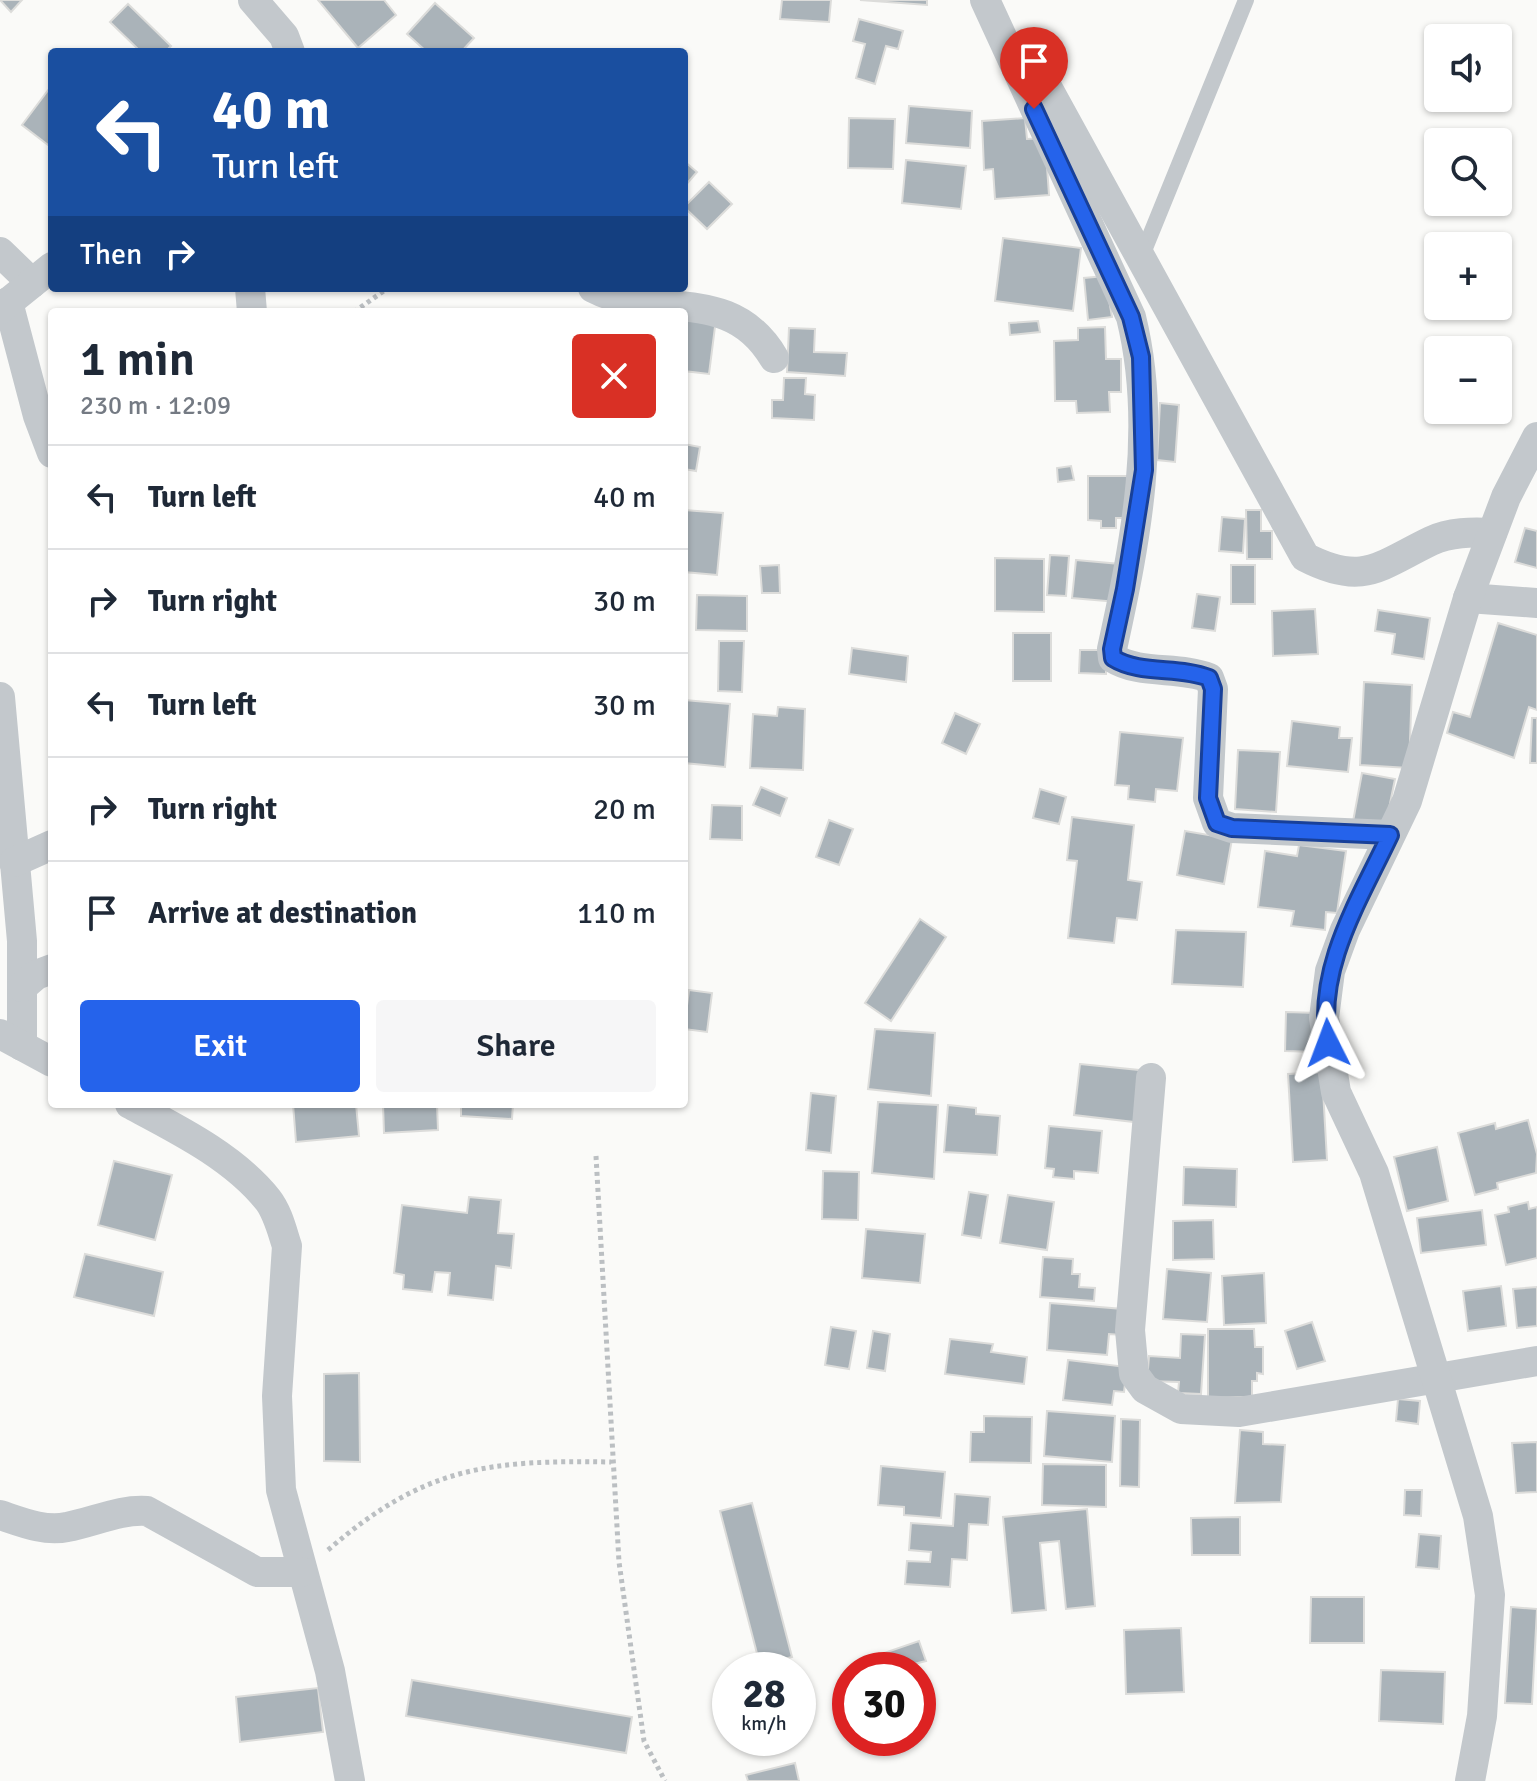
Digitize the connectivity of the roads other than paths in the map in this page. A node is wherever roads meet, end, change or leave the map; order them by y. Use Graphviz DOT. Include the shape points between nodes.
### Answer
graph roads {
  1 [pos="253,0"];
  2 [pos="985,0"];
  3 [pos="1004,0"];
  4 [pos="1246,0"];
  5 [pos="288,48"];
  6 [pos="0,252"];
  7 [pos="1141,258"];
  8 [pos="23,290"];
  9 [pos="603,292"];
  10 [pos="774,358"];
  11 [pos="1537,437"];
  12 [pos="48,442"];
  13 [pos="1492,533"];
  14 [pos="1468,598"];
  15 [pos="1537,603"];
  16 [pos="0,697"];
  17 [pos="1390,835"];
  18 [pos="48,847"];
  19 [pos="14,862"];
  20 [pos="11,949"];
  21 [pos="48,970"];
  22 [pos="22,987"];
  23 [pos="11,1040"];
  24 [pos="48,1060"];
  25 [pos="1151,1078"];
  26 [pos="137,1108"];
  27 [pos="1537,1361"];
  28 [pos="1437,1379"];
  29 [pos="0,1515"];
  30 [pos="302,1572"];
  31 [pos="350,1781"];
  32 [pos="1470,1781"];
  1 -- 5 [label="street"];
  2 -- 17 [label="street" via="1131,317 1141,357 1144,470 1113,658 1209,678 1213,689 1208,798 1217,823"];
  3 -- 7 [label="street"];
  4 -- 7 [label="lane"];
  6 -- 8 [label="street"];
  7 -- 13 [label="street" via="1305,557 1353,574 1378,570 1433,540"];
  8 -- 12 [label="street" via="38,416"];
  9 -- 10 [label="street" via="625,301 712,308 751,333"];
  11 -- 13 [label="street"];
  13 -- 14 [label="street"];
  14 -- 15 [label="street"];
  14 -- 17 [label="street" via="1407,801"];
  16 -- 19 [label="street"];
  17 -- 28 [label="street" via="1330,971 1324,1018 1336,1092 1374,1173"];
  18 -- 19 [label="street"];
  19 -- 20 [label="street"];
  20 -- 22 [label="street"];
  21 -- 22 [label="street"];
  22 -- 23 [label="street"];
  23 -- 24 [label="street"];
  25 -- 28 [label="street" via="1130,1330 1134,1374 1145,1389 1181,1409 1228,1412"];
  26 -- 30 [label="street" via="224,1160 268,1200 280,1222 287,1246 278,1445 281,1490"];
  27 -- 28 [label="street"];
  28 -- 32 [label="street" via="1478,1516 1490,1595 1482,1716"];
  29 -- 30 [label="street" via="65,1528 147,1511 257,1572"];
  30 -- 31 [label="street" via="330,1671"];
}
